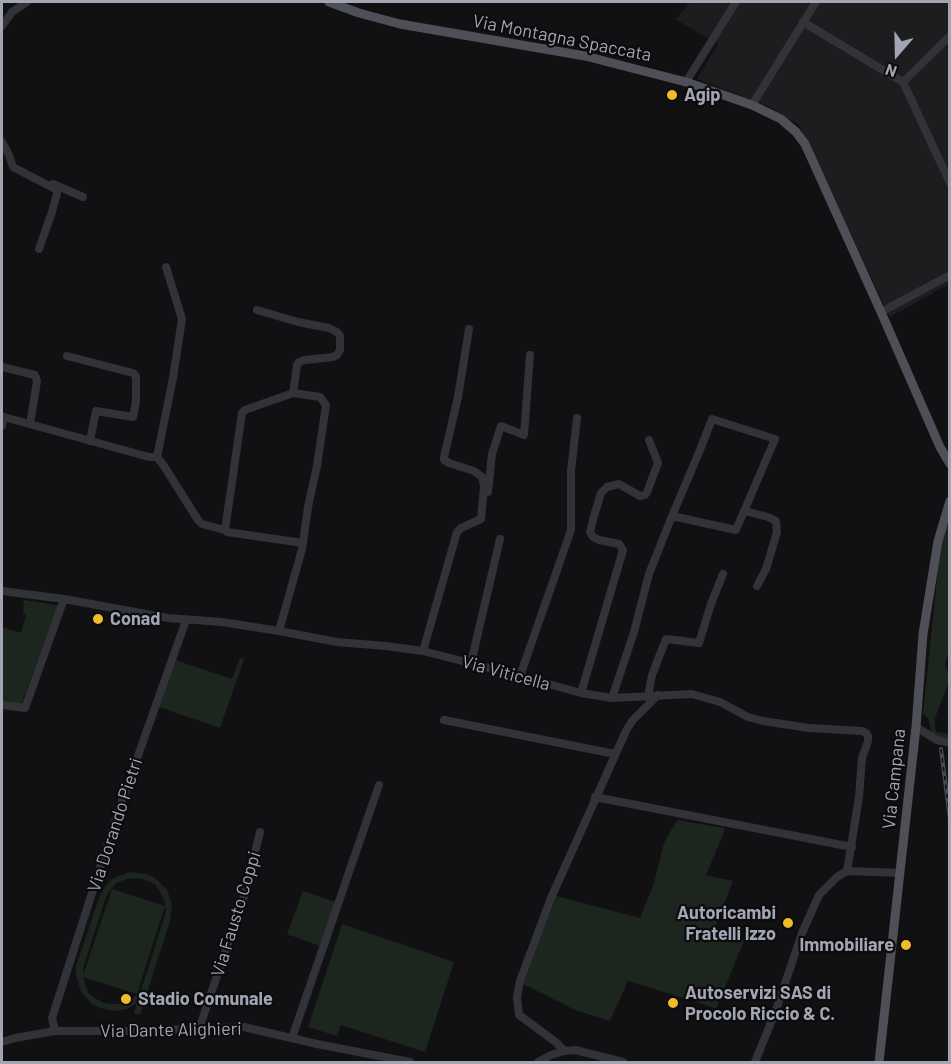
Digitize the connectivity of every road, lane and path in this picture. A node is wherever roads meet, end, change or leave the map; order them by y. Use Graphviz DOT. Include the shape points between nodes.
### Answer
graph roads {
  1 [pos="27,2"];
  2 [pos="329,2"];
  3 [pos="736,2"];
  4 [pos="816,2"];
  5 [pos="803,22"];
  6 [pos="2,26"];
  7 [pos="950,36"];
  8 [pos="686,82"];
  9 [pos="903,82"];
  10 [pos="752,105"];
  11 [pos="2,142"];
  12 [pos="10,160"];
  13 [pos="950,183"];
  14 [pos="83,197"];
  15 [pos="39,249"];
  16 [pos="166,267"];
  17 [pos="950,275"];
  18 [pos="257,310"];
  19 [pos="881,312"];
  20 [pos="469,329"];
  21 [pos="530,354"];
  22 [pos="67,356"];
  23 [pos="2,367"];
  24 [pos="293,393"];
  25 [pos="577,418"];
  26 [pos="30,424"];
  27 [pos="2,426"];
  28 [pos="648,440"];
  29 [pos="90,441"];
  30 [pos="157,457"];
  31 [pos="950,464"];
  32 [pos="950,501"];
  33 [pos="745,511"];
  34 [pos="672,516"];
  35 [pos="481,519"];
  36 [pos="225,530"];
  37 [pos="500,539"];
  38 [pos="303,543"];
  39 [pos="723,574"];
  40 [pos="757,586"];
  41 [pos="2,591"];
  42 [pos="64,599"];
  43 [pos="186,620"];
  44 [pos="279,631"];
  45 [pos="423,651"];
  46 [pos="471,663"];
  47 [pos="520,676"];
  48 [pos="581,693"];
  49 [pos="648,696"];
  50 [pos="658,696"];
  51 [pos="612,698"];
  52 [pos="2,705"];
  53 [pos="444,720"];
  54 [pos="916,727"];
  55 [pos="950,743"];
  56 [pos="615,754"];
  57 [pos="379,784"];
  58 [pos="595,797"];
  59 [pos="260,832"];
  60 [pos="852,847"];
  61 [pos="847,872"];
  62 [pos="900,873"];
  63 [pos="199,1029"];
  64 [pos="55,1031"];
  65 [pos="292,1038"];
  66 [pos="2,1042"];
  67 [pos="564,1050"];
  68 [pos="550,1059"];
  69 [pos="411,1062"];
  70 [pos="538,1062"];
  71 [pos="623,1062"];
  72 [pos="755,1062"];
  73 [pos="879,1062"];
  1 -- 6 [label="street" via="12,12"];
  2 -- 8 [label="main road, Via Montagna Spaccata" via="400,24 585,56"];
  3 -- 8 [label="street"];
  4 -- 5 [label="street"];
  5 -- 9 [label="street"];
  5 -- 10 [label="street"];
  7 -- 9 [label="street"];
  8 -- 10 [label="main road, Via Montagna Spaccata"];
  9 -- 13 [label="street"];
  10 -- 19 [label="main road, Via Montagna Spaccata" via="781,119 805,144"];
  11 -- 12 [label="street"];
  12 -- 14 [label="street"];
  12 -- 15 [label="street" via="13,167 57,190"];
  16 -- 30 [label="street" via="182,319"];
  17 -- 19 [label="street"];
  18 -- 24 [label="street" via="329,328 340,336 337,355 299,362"];
  19 -- 31 [label="main road, Via Montagna Spaccata"];
  20 -- 35 [label="street" via="444,460 482,477"];
  21 -- 35 [label="street" via="524,435 501,426 492,454 486,518"];
  22 -- 29 [label="street" via="136,376 133,417 96,411"];
  23 -- 26 [label="street" via="35,375"];
  24 -- 36 [label="street" via="242,413"];
  24 -- 38 [label="street" via="320,397 326,405"];
  25 -- 47 [label="street" via="571,471 571,530"];
  26 -- 27 [label="street" via="4,417"];
  26 -- 29 [label="street"];
  28 -- 48 [label="street" via="658,463 645,495 619,484 607,487 601,493 594,516 593,537 619,543 624,550"];
  29 -- 30 [label="street"];
  30 -- 36 [label="street" via="198,520"];
  32 -- 54 [label="main road, Via Campana" via="938,540 923,634"];
  33 -- 34 [label="street" via="736,531"];
  33 -- 34 [label="street" via="775,440 712,419"];
  33 -- 40 [label="street" via="776,521 777,532"];
  34 -- 51 [label="street"];
  35 -- 45 [label="street" via="457,532"];
  36 -- 38 [label="street"];
  37 -- 46 [label="street"];
  38 -- 44 [label="street"];
  39 -- 49 [label="street" via="699,643 666,639"];
  41 -- 42 [label="street, Via Viticella"];
  42 -- 43 [label="street, Via Viticella"];
  42 -- 52 [label="street" via="25,708"];
  43 -- 44 [label="street, Via Viticella"];
  43 -- 64 [label="street, Via Dorando Pietri" via="116,818 52,1018"];
  44 -- 45 [label="street, Via Viticella" via="346,644"];
  45 -- 46 [label="street, Via Viticella"];
  46 -- 47 [label="street, Via Viticella"];
  47 -- 48 [label="street, Via Viticella"];
  48 -- 51 [label="street, Via Viticella"];
  49 -- 50 [label="street, Via Viticella"];
  49 -- 51 [label="street, Via Viticella"];
  50 -- 56 [label="street" via="632,722"];
  50 -- 60 [label="street, Via Viticella" via="692,694 763,721 866,733"];
  53 -- 56 [label="street"];
  54 -- 55 [label="street"];
  54 -- 62 [label="main road, Via Campana"];
  56 -- 58 [label="street"];
  57 -- 65 [label="street"];
  58 -- 60 [label="street"];
  58 -- 67 [label="street" via="551,898 517,997 519,1015"];
  59 -- 63 [label="street, Via Fausto Coppi" via="245,893"];
  60 -- 61 [label="street, Via Viticella"];
  61 -- 62 [label="street"];
  61 -- 72 [label="street" via="826,887 813,907"];
  62 -- 73 [label="main road, Via Campana"];
  63 -- 64 [label="street, Via Dante Alighieri"];
  63 -- 65 [label="street, Via Dante Alighieri" via="244,1027"];
  64 -- 66 [label="street, Via Dante Alighieri"];
  65 -- 69 [label="street, Via Dante Alighieri"];
  67 -- 68 [label="street"];
  67 -- 71 [label="street"];
  68 -- 70 [label="street"];
}
